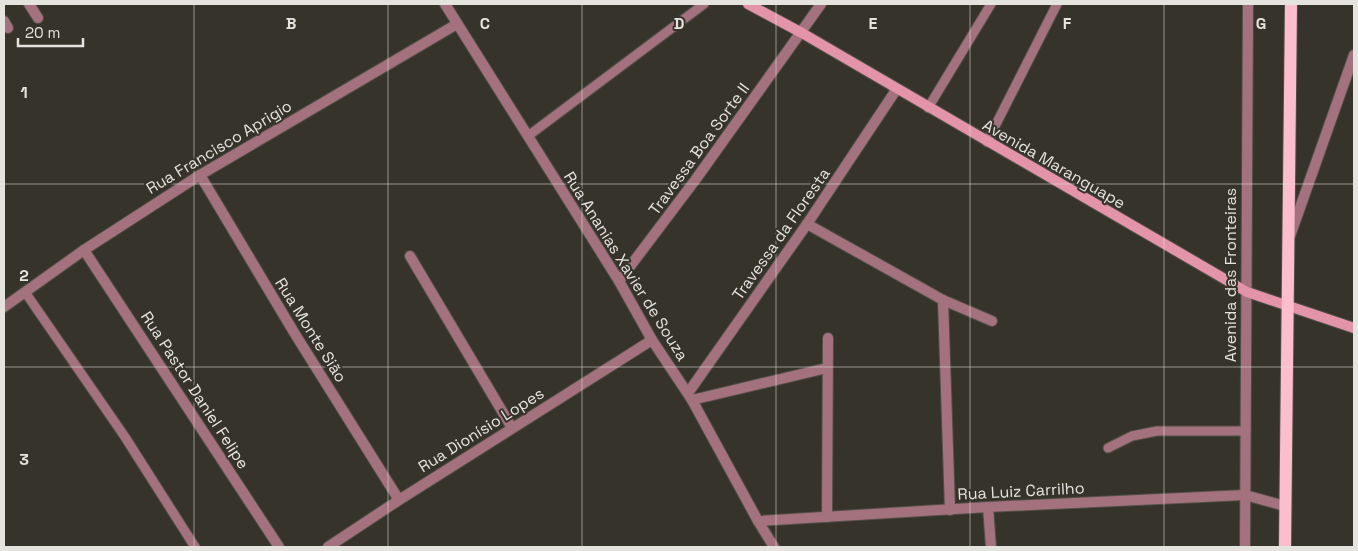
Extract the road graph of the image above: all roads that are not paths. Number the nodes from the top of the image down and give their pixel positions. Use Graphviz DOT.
graph roads {
  1 [pos="29,4"];
  2 [pos="445,4"];
  3 [pos="704,4"];
  4 [pos="748,4"];
  5 [pos="821,4"];
  6 [pos="991,4"];
  7 [pos="1057,4"];
  8 [pos="1248,4"];
  9 [pos="1291,4"];
  10 [pos="38,18"];
  11 [pos="457,24"];
  12 [pos="802,33"];
  13 [pos="1354,55"];
  14 [pos="896,90"];
  15 [pos="928,108"];
  16 [pos="528,136"];
  17 [pos="987,142"];
  18 [pos="200,175"];
  19 [pos="807,224"];
  20 [pos="1288,242"];
  21 [pos="84,250"];
  22 [pos="410,256"];
  23 [pos="619,281"];
  24 [pos="25,292"];
  25 [pos="1247,292"];
  26 [pos="943,300"];
  27 [pos="4,307"];
  28 [pos="1287,307"];
  29 [pos="992,321"];
  30 [pos="1354,328"];
  31 [pos="828,338"];
  32 [pos="652,340"];
  33 [pos="827,368"];
  34 [pos="690,396"];
  35 [pos="512,428"];
  36 [pos="1246,431"];
  37 [pos="1108,448"];
  38 [pos="1245,495"];
  39 [pos="399,500"];
  40 [pos="1285,506"];
  41 [pos="988,507"];
  42 [pos="950,510"];
  43 [pos="828,517"];
  44 [pos="758,521"];
  45 [pos="195,547"];
  46 [pos="279,547"];
  47 [pos="328,547"];
  48 [pos="774,547"];
  49 [pos="991,547"];
  50 [pos="1245,547"];
  51 [pos="1285,547"];
  1 -- 10 [label="street"];
  2 -- 11 [label="street, Rua Ananias Xavier de Souza"];
  3 -- 16 [label="lane"];
  4 -- 12 [label="main road, Avenida Maranguape"];
  5 -- 12 [label="street, Travessa Boa Sorte II"];
  6 -- 15 [label="lane"];
  7 -- 17 [label="lane"];
  8 -- 25 [label="street, Avenida das Fronteiras"];
  9 -- 20 [label="main road"];
  11 -- 16 [label="street, Rua Ananias Xavier de Souza"];
  11 -- 18 [label="street, Rua Francisco Aprigio"];
  12 -- 14 [label="main road, Avenida Maranguape"];
  12 -- 23 [label="street, Travessa Boa Sorte II"];
  13 -- 20 [label="street"];
  14 -- 15 [label="main road, Avenida Maranguape"];
  14 -- 19 [label="street, Travessa da Floresta"];
  15 -- 17 [label="main road, Avenida Maranguape"];
  16 -- 23 [label="street, Rua Ananias Xavier de Souza"];
  17 -- 25 [label="main road, Avenida Maranguape"];
  18 -- 21 [label="street, Rua Francisco Aprigio"];
  18 -- 39 [label="street, Rua Monte Sião"];
  19 -- 26 [label="street"];
  19 -- 34 [label="street, Travessa da Floresta"];
  20 -- 28 [label="main road"];
  21 -- 24 [label="street, Rua Francisco Aprigio"];
  21 -- 46 [label="street, Rua Pastor Daniel Felipe"];
  22 -- 35 [label="street"];
  23 -- 32 [label="street, Rua Ananias Xavier de Souza"];
  24 -- 27 [label="street, Rua Francisco Aprigio"];
  24 -- 45 [label="lane"];
  25 -- 28 [label="main road, Avenida Maranguape"];
  25 -- 36 [label="street, Avenida das Fronteiras"];
  26 -- 29 [label="street"];
  26 -- 42 [label="street"];
  28 -- 30 [label="main road, Avenida Maranguape"];
  28 -- 40 [label="main road"];
  31 -- 33 [label="street"];
  32 -- 34 [label="street, Rua Ananias Xavier de Souza"];
  32 -- 35 [label="street, Rua Dionísio Lopes"];
  33 -- 34 [label="street"];
  33 -- 43 [label="street"];
  34 -- 44 [label="street, Rua Ananias Xavier de Souza"];
  35 -- 39 [label="street, Rua Dionísio Lopes"];
  36 -- 37 [label="lane"];
  36 -- 38 [label="street, Avenida das Fronteiras"];
  38 -- 40 [label="street, Rua Luiz Carrilho"];
  38 -- 41 [label="street, Rua Luiz Carrilho"];
  38 -- 50 [label="street, Avenida das Fronteiras"];
  39 -- 47 [label="street, Rua Dionísio Lopes"];
  40 -- 51 [label="main road"];
  41 -- 42 [label="street, Rua Luiz Carrilho"];
  41 -- 49 [label="street"];
  42 -- 43 [label="street, Rua Luiz Carrilho"];
  43 -- 44 [label="street, Rua Luiz Carrilho"];
  44 -- 48 [label="street, Rua Ananias Xavier de Souza"];
}
